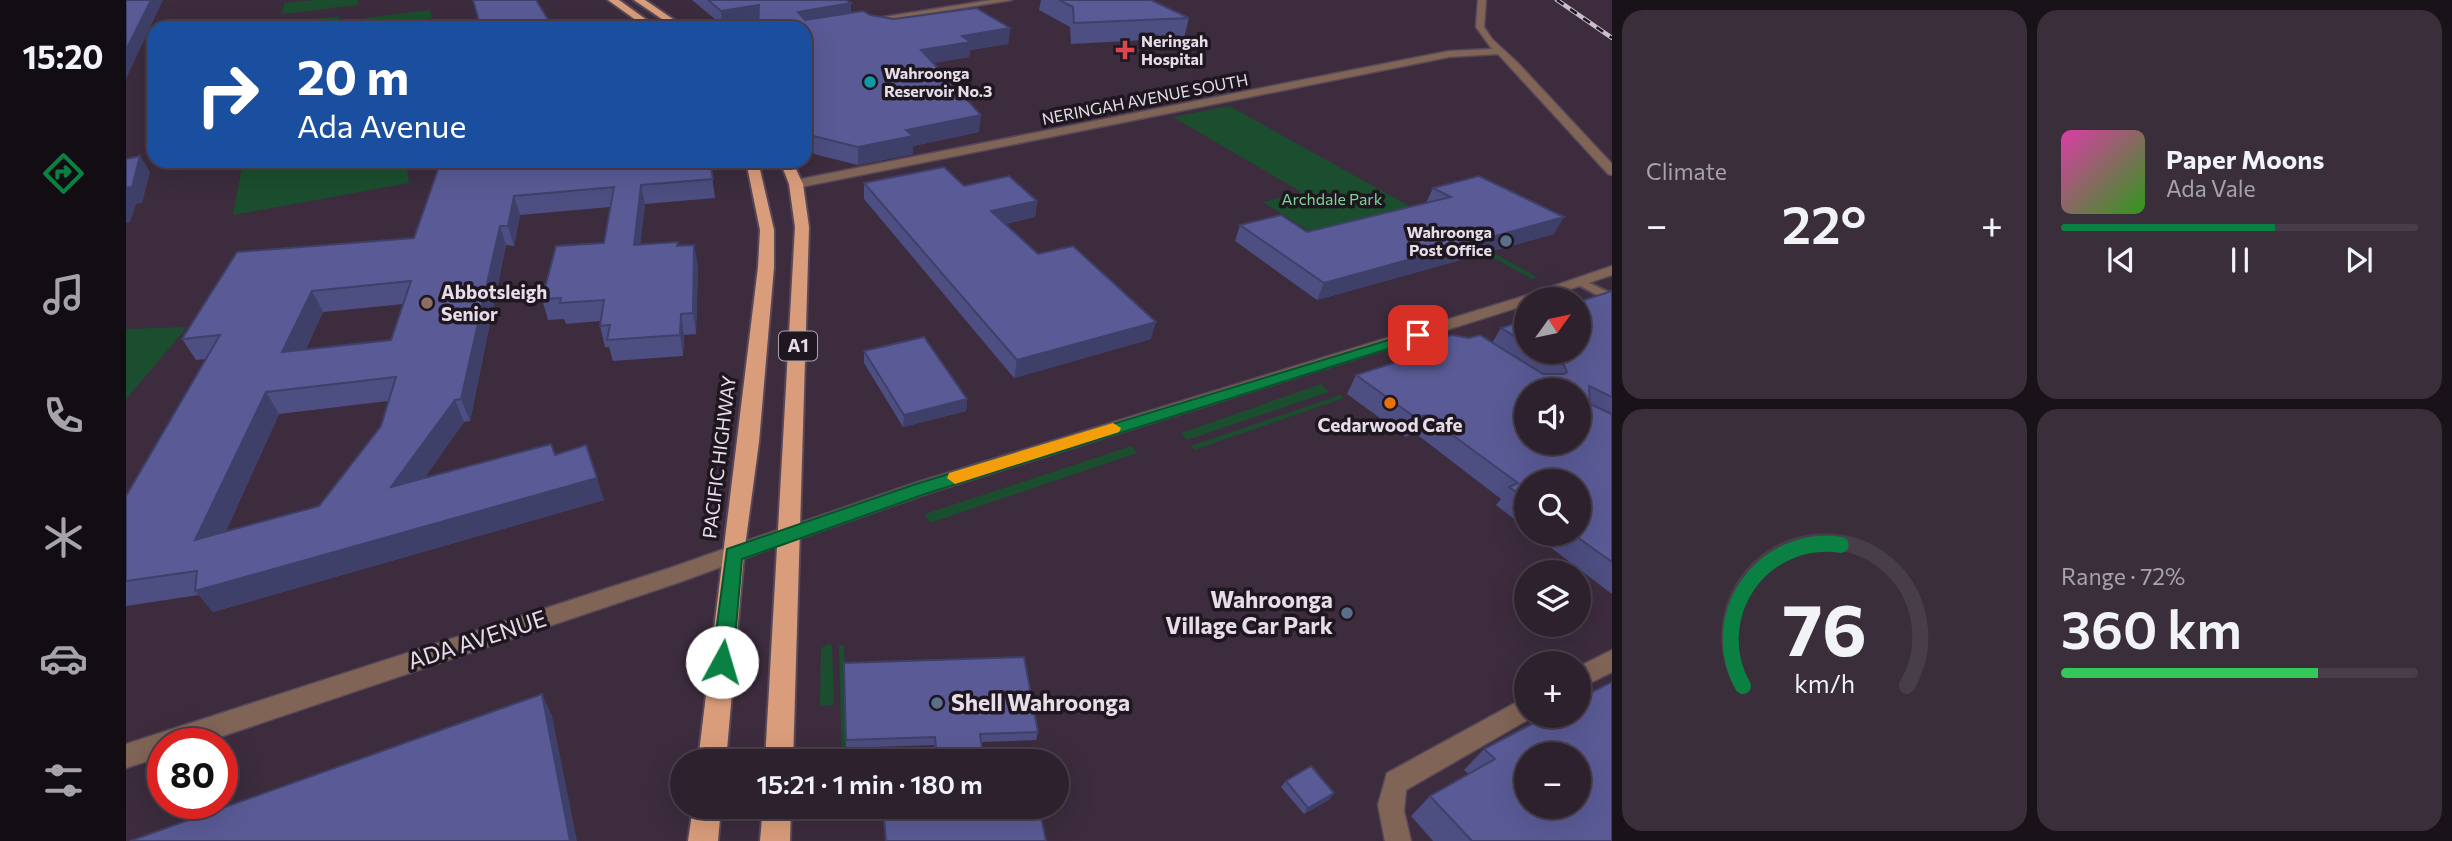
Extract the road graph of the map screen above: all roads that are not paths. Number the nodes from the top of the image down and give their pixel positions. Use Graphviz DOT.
graph roads {
  1 [pos="613,0"];
  2 [pos="639,0"];
  3 [pos="1008,0"];
  4 [pos="1482,0"];
  5 [pos="643,21"];
  6 [pos="670,21"];
  7 [pos="846,23"];
  8 [pos="1500,51"];
  9 [pos="754,168"];
  10 [pos="789,168"];
  11 [pos="1612,171"];
  12 [pos="796,184"];
  13 [pos="1612,270"];
  14 [pos="1579,281"];
  15 [pos="1561,287"];
  16 [pos="1612,299"];
  17 [pos="1514,303"];
  18 [pos="1444,327"];
  19 [pos="1467,341"];
  20 [pos="789,534"];
  21 [pos="733,554"];
  22 [pos="1612,660"];
  23 [pos="1591,672"];
  24 [pos="1514,715"];
  25 [pos="211,728"];
  26 [pos="147,749"];
  27 [pos="713,749"];
  28 [pos="780,749"];
  29 [pos="126,756"];
  30 [pos="706,819"];
  31 [pos="776,819"];
  32 [pos="703,841"];
  33 [pos="775,841"];
  34 [pos="1398,841"];
  1 -- 5 [label="highway"];
  2 -- 6 [label="highway"];
  3 -- 7 [label="street"];
  4 -- 8 [label="street"];
  8 -- 11 [label="street"];
  8 -- 12 [label="street, NERINGAH AVENUE SOUTH"];
  9 -- 21 [label="highway, PACIFIC HIGHWAY / A1"];
  10 -- 12 [label="highway, A1"];
  12 -- 20 [label="highway, A1"];
  13 -- 14 [label="street, ADA AVENUE"];
  14 -- 15 [label="street, ADA AVENUE"];
  14 -- 16 [label="lane"];
  17 -- 18 [label="street, ADA AVENUE"];
  18 -- 19 [label="street"];
  18 -- 20 [label="street, ADA AVENUE"];
  20 -- 21 [label="street, ADA AVENUE"];
  20 -- 28 [label="highway, A1"];
  21 -- 25 [label="street, ADA AVENUE"];
  21 -- 27 [label="highway, PACIFIC HIGHWAY / A1"];
  22 -- 23 [label="street"];
  24 -- 34 [label="street"];
  26 -- 29 [label="street, ADA AVENUE"];
  30 -- 32 [label="highway"];
  31 -- 33 [label="highway"];
}
